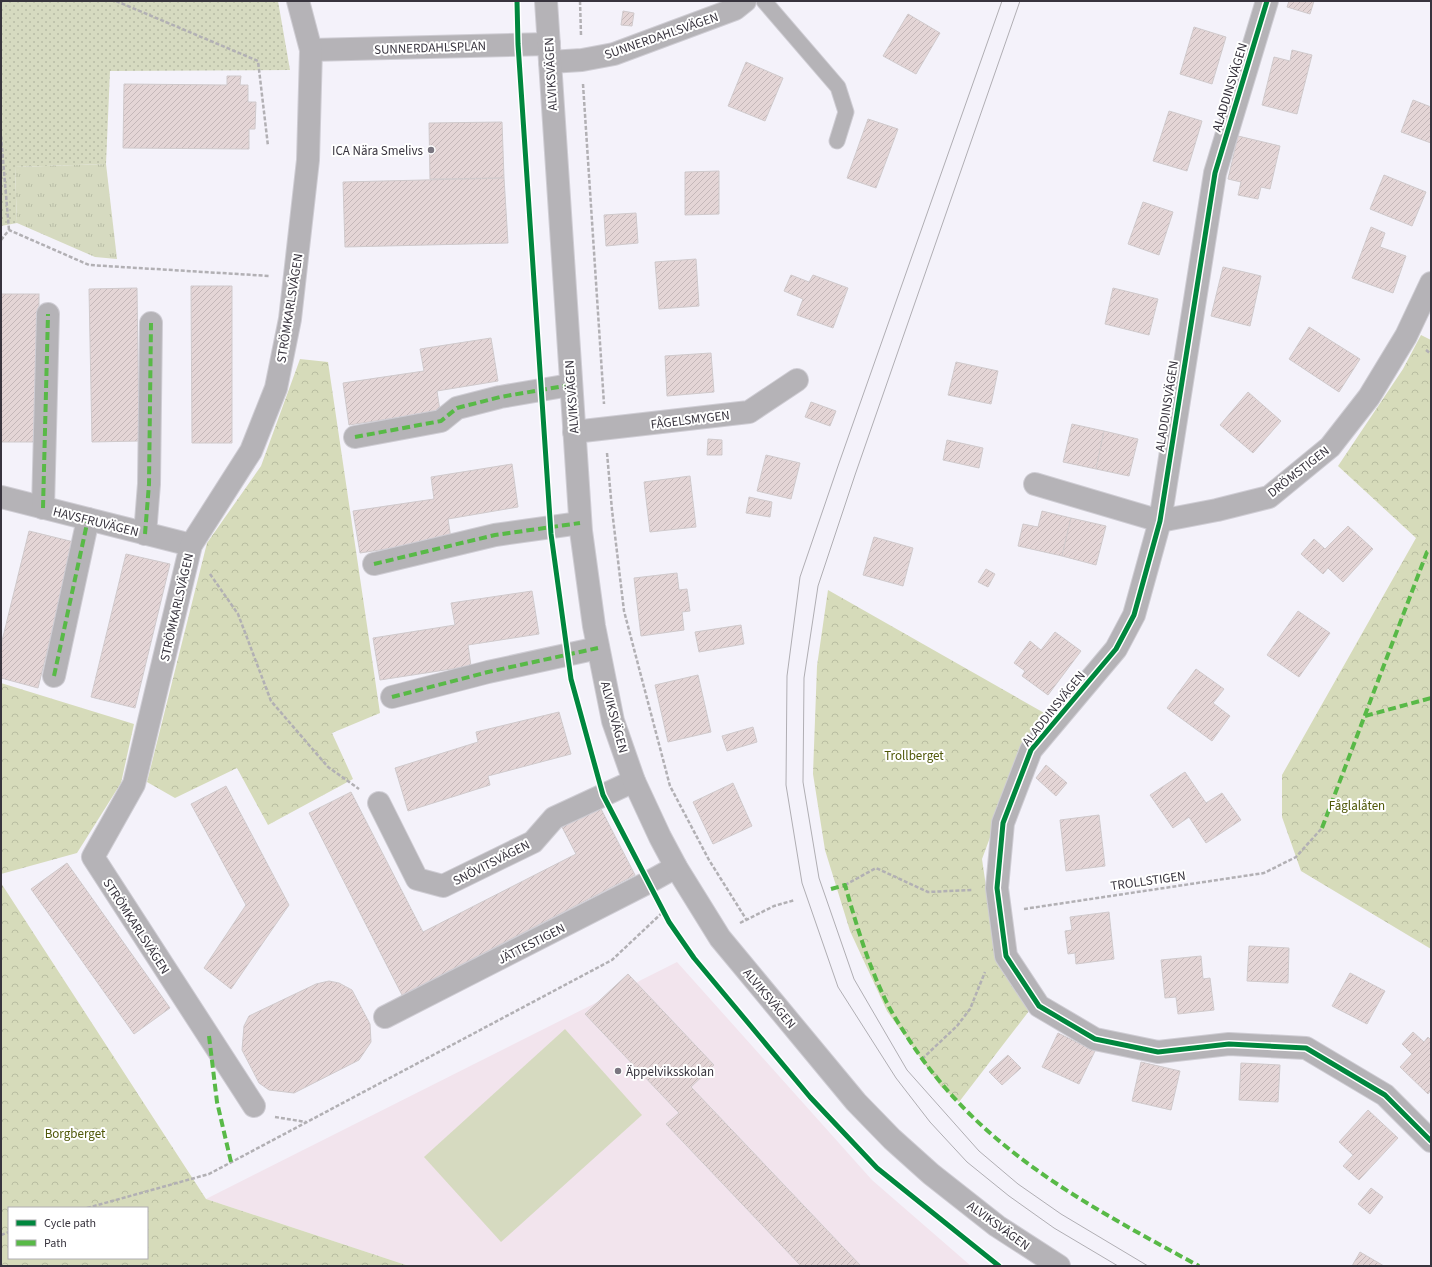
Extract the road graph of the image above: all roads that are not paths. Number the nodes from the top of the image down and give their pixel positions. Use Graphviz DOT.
graph roads {
  1 [pos="298,1"];
  2 [pos="546,1"];
  3 [pos="745,1"];
  4 [pos="764,1"];
  5 [pos="1267,1"];
  6 [pos="311,50"];
  7 [pos="549,53"];
  8 [pos="837,141"];
  9 [pos="1431,284"];
  10 [pos="48,314"];
  11 [pos="152,323"];
  12 [pos="797,380"];
  13 [pos="570,385"];
  14 [pos="574,432"];
  15 [pos="355,437"];
  16 [pos="1035,484"];
  17 [pos="1,497"];
  18 [pos="43,508"];
  19 [pos="88,520"];
  20 [pos="1160,521"];
  21 [pos="580,523"];
  22 [pos="145,534"];
  23 [pos="191,545"];
  24 [pos="374,564"];
  25 [pos="598,648"];
  26 [pos="54,676"];
  27 [pos="392,697"];
  28 [pos="634,781"];
  29 [pos="379,803"];
  30 [pos="676,867"];
  31 [pos="385,1017"];
  32 [pos="254,1106"];
  33 [pos="1431,1141"];
  34 [pos="1059,1266"];
  1 -- 6 [label="street, STRÖMKARLSVÄGEN"];
  2 -- 7 [label="street, ALVIKSVÄGEN"];
  3 -- 7 [label="street, SUNNERDAHLSVÄGEN"];
  4 -- 8 [label="lane"];
  5 -- 20 [label="street, ALADDINSVÄGEN"];
  6 -- 7 [label="street, SUNNERDAHLSPLAN"];
  6 -- 23 [label="street, STRÖMKARLSVÄGEN"];
  7 -- 13 [label="street, ALVIKSVÄGEN"];
  9 -- 20 [label="street, DRÖMSTIGEN"];
  10 -- 18 [label="street"];
  11 -- 22 [label="street"];
  12 -- 14 [label="street, FÅGELSMYGEN"];
  13 -- 14 [label="street, ALVIKSVÄGEN"];
  13 -- 15 [label="street"];
  14 -- 21 [label="street, ALVIKSVÄGEN"];
  16 -- 20 [label="street, DRÖMSTIGEN"];
  17 -- 18 [label="street, HAVSFRUVÄGEN"];
  18 -- 19 [label="street, HAVSFRUVÄGEN"];
  19 -- 22 [label="street, HAVSFRUVÄGEN"];
  19 -- 26 [label="street"];
  20 -- 33 [label="street, ALADDINSVÄGEN"];
  21 -- 24 [label="street"];
  21 -- 25 [label="street, ALVIKSVÄGEN"];
  22 -- 23 [label="street, HAVSFRUVÄGEN"];
  23 -- 32 [label="street, STRÖMKARLSVÄGEN"];
  25 -- 27 [label="street"];
  25 -- 28 [label="street, ALVIKSVÄGEN"];
  28 -- 29 [label="street, SNÖVITSVÄGEN"];
  28 -- 30 [label="street, ALVIKSVÄGEN"];
  30 -- 31 [label="street, JÄTTESTIGEN"];
  30 -- 34 [label="street, ALVIKSVÄGEN"];
}
